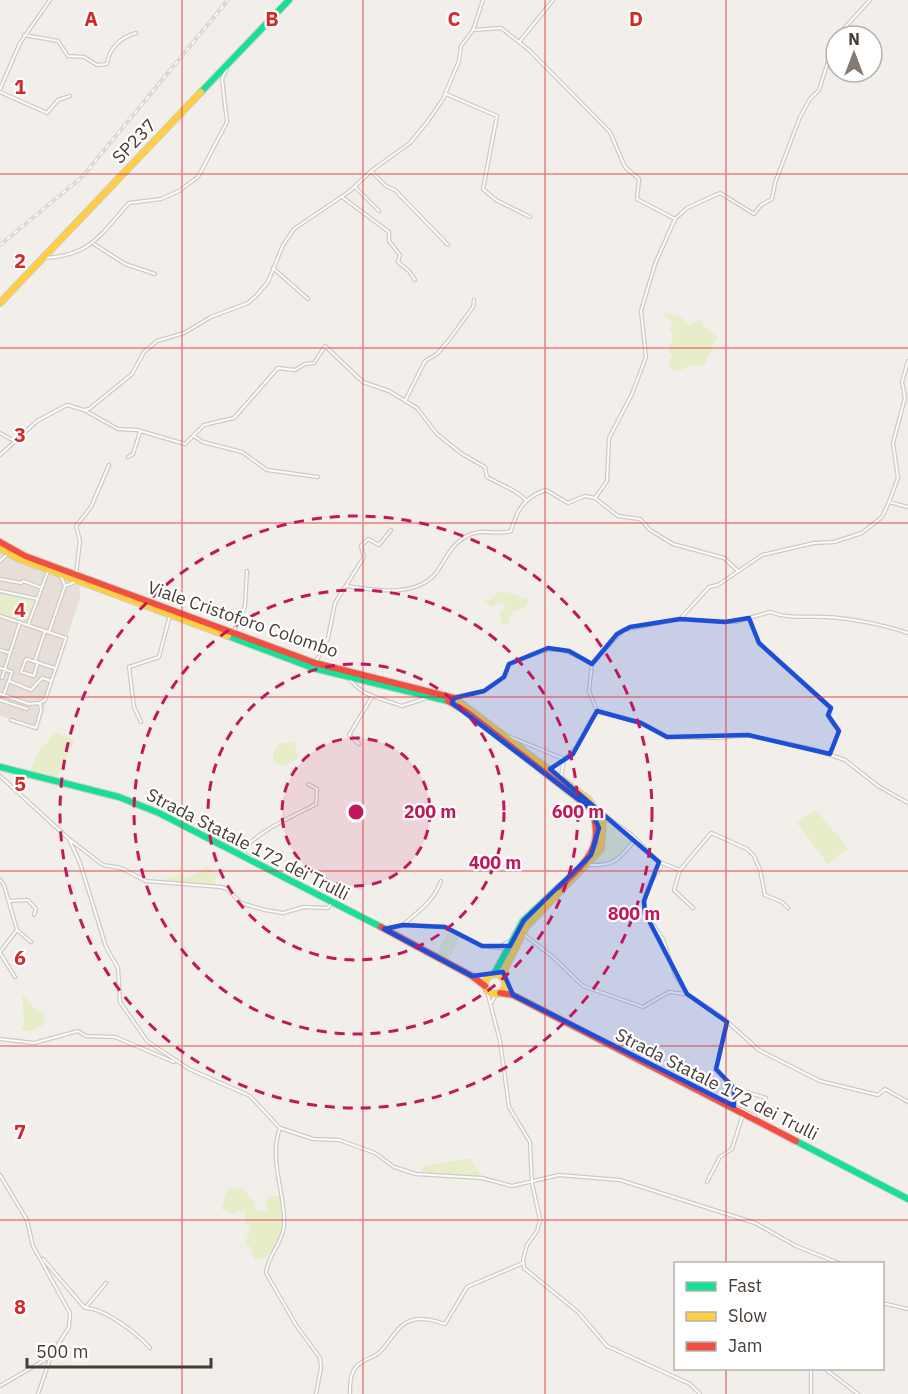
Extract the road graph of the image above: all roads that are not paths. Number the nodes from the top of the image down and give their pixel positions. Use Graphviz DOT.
graph roads {
  1 [pos="50,0"];
  2 [pos="289,0"];
  3 [pos="483,0"];
  4 [pos="553,0"];
  5 [pos="870,0"];
  6 [pos="848,24"];
  7 [pos="473,30"];
  8 [pos="135,33"];
  9 [pos="24,35"];
  10 [pos="520,42"];
  11 [pos="228,64"];
  12 [pos="824,74"];
  13 [pos="0,91"];
  14 [pos="445,94"];
  15 [pos="70,96"];
  16 [pos="371,171"];
  17 [pos="355,187"];
  18 [pos="342,197"];
  19 [pos="379,211"];
  20 [pos="530,217"];
  21 [pos="675,219"];
  22 [pos="94,244"];
  23 [pos="448,245"];
  24 [pos="43,258"];
  25 [pos="273,268"];
  26 [pos="155,274"];
  27 [pos="415,280"];
  28 [pos="308,299"];
  29 [pos="474,300"];
  30 [pos="0,303"];
  31 [pos="908,361"];
  32 [pos="405,401"];
  33 [pos="84,410"];
  34 [pos="140,432"];
  35 [pos="0,433"];
  36 [pos="195,437"];
  37 [pos="16,442"];
  38 [pos="0,455"];
  39 [pos="128,457"];
  40 [pos="109,465"];
  41 [pos="318,477"];
  42 [pos="595,498"];
  43 [pos="526,500"];
  44 [pos="889,502"];
  45 [pos="908,507"];
  46 [pos="391,530"];
  47 [pos="0,542"];
  48 [pos="0,548"];
  49 [pos="10,552"];
  50 [pos="0,561"];
  51 [pos="49,568"];
  52 [pos="247,571"];
  53 [pos="738,571"];
  54 [pos="60,574"];
  55 [pos="77,578"];
  56 [pos="0,579"];
  57 [pos="65,586"];
  58 [pos="347,586"];
  59 [pos="42,588"];
  60 [pos="0,591"];
  61 [pos="38,599"];
  62 [pos="151,606"];
  63 [pos="170,615"];
  64 [pos="0,616"];
  65 [pos="749,618"];
  66 [pos="680,619"];
  67 [pos="20,622"];
  68 [pos="28,625"];
  69 [pos="45,631"];
  70 [pos="49,633"];
  71 [pos="233,633"];
  72 [pos="908,633"];
  73 [pos="0,650"];
  74 [pos="10,653"];
  75 [pos="36,662"];
  76 [pos="592,664"];
  77 [pos="314,666"];
  78 [pos="0,668"];
  79 [pos="56,668"];
  80 [pos="5,669"];
  81 [pos="348,677"];
  82 [pos="2,678"];
  83 [pos="9,681"];
  84 [pos="51,681"];
  85 [pos="0,694"];
  86 [pos="4,695"];
  87 [pos="372,697"];
  88 [pos="432,697"];
  89 [pos="0,700"];
  90 [pos="19,700"];
  91 [pos="453,700"];
  92 [pos="40,704"];
  93 [pos="18,706"];
  94 [pos="27,709"];
  95 [pos="597,711"];
  96 [pos="11,720"];
  97 [pos="141,722"];
  98 [pos="506,735"];
  99 [pos="359,744"];
  100 [pos="830,754"];
  101 [pos="564,759"];
  102 [pos="0,767"];
  103 [pos="0,777"];
  104 [pos="561,778"];
  105 [pos="308,784"];
  106 [pos="908,803"];
  107 [pos="600,812"];
  108 [pos="69,839"];
  109 [pos="636,839"];
  110 [pos="253,862"];
  111 [pos="659,862"];
  112 [pos="588,865"];
  113 [pos="680,870"];
  114 [pos="0,880"];
  115 [pos="441,881"];
  116 [pos="9,900"];
  117 [pos="332,902"];
  118 [pos="693,908"];
  119 [pos="788,909"];
  120 [pos="34,915"];
  121 [pos="403,925"];
  122 [pos="384,929"];
  123 [pos="17,930"];
  124 [pos="522,933"];
  125 [pos="514,938"];
  126 [pos="31,942"];
  127 [pos="501,946"];
  128 [pos="509,949"];
  129 [pos="0,953"];
  130 [pos="491,975"];
  131 [pos="472,976"];
  132 [pos="15,977"];
  133 [pos="504,982"];
  134 [pos="486,988"];
  135 [pos="497,994"];
  136 [pos="687,994"];
  137 [pos="513,996"];
  138 [pos="492,1005"];
  139 [pos="727,1022"];
  140 [pos="0,1039"];
  141 [pos="185,1066"];
  142 [pos="734,1088"];
  143 [pos="766,1098"];
  144 [pos="714,1099"];
  145 [pos="908,1102"];
  146 [pos="734,1106"];
  147 [pos="743,1114"];
  148 [pos="755,1116"];
  149 [pos="280,1128"];
  150 [pos="0,1175"];
  151 [pos="707,1182"];
  152 [pos="532,1183"];
  153 [pos="908,1199"];
  154 [pos="37,1252"];
  155 [pos="838,1262"];
  156 [pos="523,1263"];
  157 [pos="106,1282"];
  158 [pos="884,1303"];
  159 [pos="85,1308"];
  160 [pos="908,1309"];
  161 [pos="150,1347"];
  162 [pos="51,1356"];
  163 [pos="811,1370"];
  164 [pos="827,1370"];
  165 [pos="0,1386"];
  166 [pos="318,1393"];
  167 [pos="38,1394"];
  168 [pos="350,1394"];
  169 [pos="700,1394"];
  170 [pos="811,1394"];
  171 [pos="858,1394"];
  1 -- 9 [label="street"];
  2 -- 11 [label="main road, SP237 / SP237"];
  3 -- 7 [label="street"];
  4 -- 10 [label="street"];
  5 -- 6 [label="street"];
  7 -- 10 [label="street"];
  7 -- 14 [label="street"];
  8 -- 9 [label="street"];
  9 -- 13 [label="street"];
  10 -- 21 [label="street"];
  11 -- 22 [label="street"];
  11 -- 24 [label="main road, SP237 / SP237"];
  12 -- 21 [label="street"];
  13 -- 15 [label="street"];
  14 -- 16 [label="street"];
  14 -- 20 [label="street"];
  16 -- 17 [label="street"];
  16 -- 23 [label="street"];
  17 -- 18 [label="street"];
  17 -- 19 [label="street"];
  18 -- 25 [label="street"];
  18 -- 27 [label="street"];
  21 -- 42 [label="street"];
  22 -- 24 [label="street"];
  22 -- 26 [label="street"];
  24 -- 30 [label="main road, SP237 / SP237"];
  25 -- 28 [label="street"];
  25 -- 33 [label="street"];
  29 -- 32 [label="street"];
  31 -- 44 [label="street"];
  32 -- 36 [label="street"];
  32 -- 43 [label="street"];
  33 -- 34 [label="street"];
  33 -- 37 [label="street"];
  34 -- 36 [label="street"];
  34 -- 39 [label="street"];
  35 -- 37 [label="street"];
  36 -- 41 [label="street"];
  37 -- 38 [label="street"];
  40 -- 55 [label="street"];
  42 -- 43 [label="street"];
  42 -- 53 [label="street"];
  43 -- 58 [label="street"];
  44 -- 45 [label="street"];
  44 -- 53 [label="street"];
  46 -- 58 [label="street"];
  47 -- 49 [label="main road, Viale Cristoforo Colombo"];
  48 -- 49 [label="main road, Viale Cristoforo Colombo"];
  49 -- 50 [label="street"];
  49 -- 51 [label="main road, Viale Cristoforo Colombo"];
  51 -- 54 [label="main road, Viale Cristoforo Colombo"];
  51 -- 55 [label="main road, Viale Cristoforo Colombo"];
  51 -- 59 [label="street"];
  52 -- 71 [label="street"];
  53 -- 66 [label="street"];
  54 -- 55 [label="main road, Viale Cristoforo Colombo"];
  54 -- 57 [label="street"];
  55 -- 57 [label="street"];
  55 -- 62 [label="main road, Viale Cristoforo Colombo"];
  56 -- 59 [label="street"];
  57 -- 70 [label="street"];
  58 -- 77 [label="street"];
  59 -- 61 [label="street"];
  60 -- 61 [label="street"];
  61 -- 68 [label="street"];
  62 -- 63 [label="main road, Viale Cristoforo Colombo"];
  62 -- 71 [label="main road, Viale Cristoforo Colombo"];
  63 -- 77 [label="main road, Viale Cristoforo Colombo"];
  63 -- 97 [label="street"];
  64 -- 67 [label="street"];
  65 -- 66 [label="street"];
  65 -- 72 [label="street"];
  65 -- 100 [label="street"];
  66 -- 76 [label="street"];
  67 -- 68 [label="street"];
  67 -- 74 [label="street"];
  68 -- 69 [label="street"];
  69 -- 70 [label="street"];
  69 -- 75 [label="street"];
  70 -- 79 [label="street"];
  71 -- 77 [label="main road, Viale Cristoforo Colombo"];
  73 -- 74 [label="street"];
  74 -- 80 [label="street"];
  75 -- 75 [label="street"];
  75 -- 79 [label="street"];
  76 -- 91 [label="street"];
  76 -- 95 [label="street"];
  77 -- 81 [label="main road, Viale Cristoforo Colombo"];
  77 -- 91 [label="main road, Viale Cristoforo Colombo"];
  78 -- 80 [label="street"];
  79 -- 84 [label="street"];
  80 -- 82 [label="street"];
  80 -- 83 [label="street"];
  81 -- 87 [label="street"];
  81 -- 88 [label="main road, Viale Cristoforo Colombo"];
  83 -- 84 [label="street"];
  83 -- 86 [label="street"];
  84 -- 92 [label="street"];
  85 -- 86 [label="street"];
  86 -- 90 [label="street"];
  87 -- 88 [label="street"];
  87 -- 99 [label="street"];
  88 -- 91 [label="main road, Viale Cristoforo Colombo"];
  89 -- 93 [label="street"];
  90 -- 92 [label="street"];
  90 -- 93 [label="street"];
  91 -- 98 [label="main road, Viale Cristoforo Colombo"];
  91 -- 125 [label="main road, Viale Cristoforo Colombo"];
  92 -- 96 [label="street"];
  93 -- 94 [label="street"];
  95 -- 100 [label="street"];
  95 -- 101 [label="street"];
  98 -- 101 [label="street"];
  98 -- 104 [label="main road, Viale Cristoforo Colombo"];
  100 -- 106 [label="street"];
  101 -- 104 [label="street"];
  102 -- 110 [label="main road, Strada Statale 172 dei Trulli"];
  103 -- 108 [label="street"];
  104 -- 107 [label="main road, Viale Cristoforo Colombo"];
  105 -- 110 [label="street"];
  107 -- 109 [label="street"];
  107 -- 112 [label="main road"];
  108 -- 117 [label="street"];
  108 -- 141 [label="street"];
  109 -- 111 [label="street"];
  109 -- 112 [label="street"];
  110 -- 117 [label="main road, Strada Statale 172 dei Trulli"];
  111 -- 113 [label="street"];
  111 -- 136 [label="street"];
  112 -- 124 [label="main road"];
  113 -- 118 [label="street"];
  113 -- 119 [label="street"];
  114 -- 116 [label="street"];
  115 -- 121 [label="street"];
  116 -- 120 [label="street"];
  116 -- 123 [label="street"];
  117 -- 122 [label="main road, Strada Statale 172 dei Trulli"];
  121 -- 122 [label="street"];
  121 -- 127 [label="street"];
  122 -- 131 [label="main road, Strada Statale 172 dei Trulli"];
  123 -- 126 [label="street"];
  123 -- 129 [label="street"];
  124 -- 133 [label="main road"];
  124 -- 136 [label="street"];
  125 -- 127 [label="street"];
  125 -- 128 [label="main road, Viale Cristoforo Colombo"];
  127 -- 128 [label="street"];
  128 -- 130 [label="main road, Viale Cristoforo Colombo"];
  129 -- 132 [label="street"];
  130 -- 131 [label="main road, Strada Statale 172 dei Trulli"];
  130 -- 133 [label="main road"];
  130 -- 134 [label="main road, Viale Cristoforo Colombo"];
  131 -- 134 [label="main road, Strada Statale 172 dei Trulli"];
  133 -- 135 [label="main road"];
  133 -- 137 [label="main road, Strada Statale 172 dei Trulli"];
  134 -- 135 [label="main road, Strada Statale 172 dei Trulli"];
  134 -- 138 [label="street"];
  135 -- 137 [label="main road, Strada Statale 172 dei Trulli"];
  135 -- 138 [label="street"];
  136 -- 139 [label="street"];
  137 -- 144 [label="main road, Strada Statale 172 dei Trulli"];
  138 -- 152 [label="street"];
  139 -- 142 [label="street"];
  139 -- 145 [label="street"];
  140 -- 141 [label="street"];
  141 -- 149 [label="street"];
  142 -- 143 [label="street"];
  142 -- 146 [label="street"];
  144 -- 146 [label="street"];
  144 -- 147 [label="main road, Strada Statale 172 dei Trulli"];
  146 -- 148 [label="street"];
  147 -- 151 [label="street"];
  147 -- 153 [label="main road, Strada Statale 172 dei Trulli"];
  149 -- 152 [label="street"];
  149 -- 166 [label="street"];
  150 -- 154 [label="street"];
  152 -- 155 [label="street"];
  152 -- 156 [label="street"];
  154 -- 159 [label="street"];
  154 -- 162 [label="street"];
  156 -- 168 [label="street"];
  156 -- 169 [label="street"];
  157 -- 159 [label="street"];
  158 -- 160 [label="street"];
  159 -- 161 [label="street"];
  162 -- 165 [label="street"];
  162 -- 167 [label="street"];
  163 -- 170 [label="street"];
  164 -- 171 [label="street"];
}
